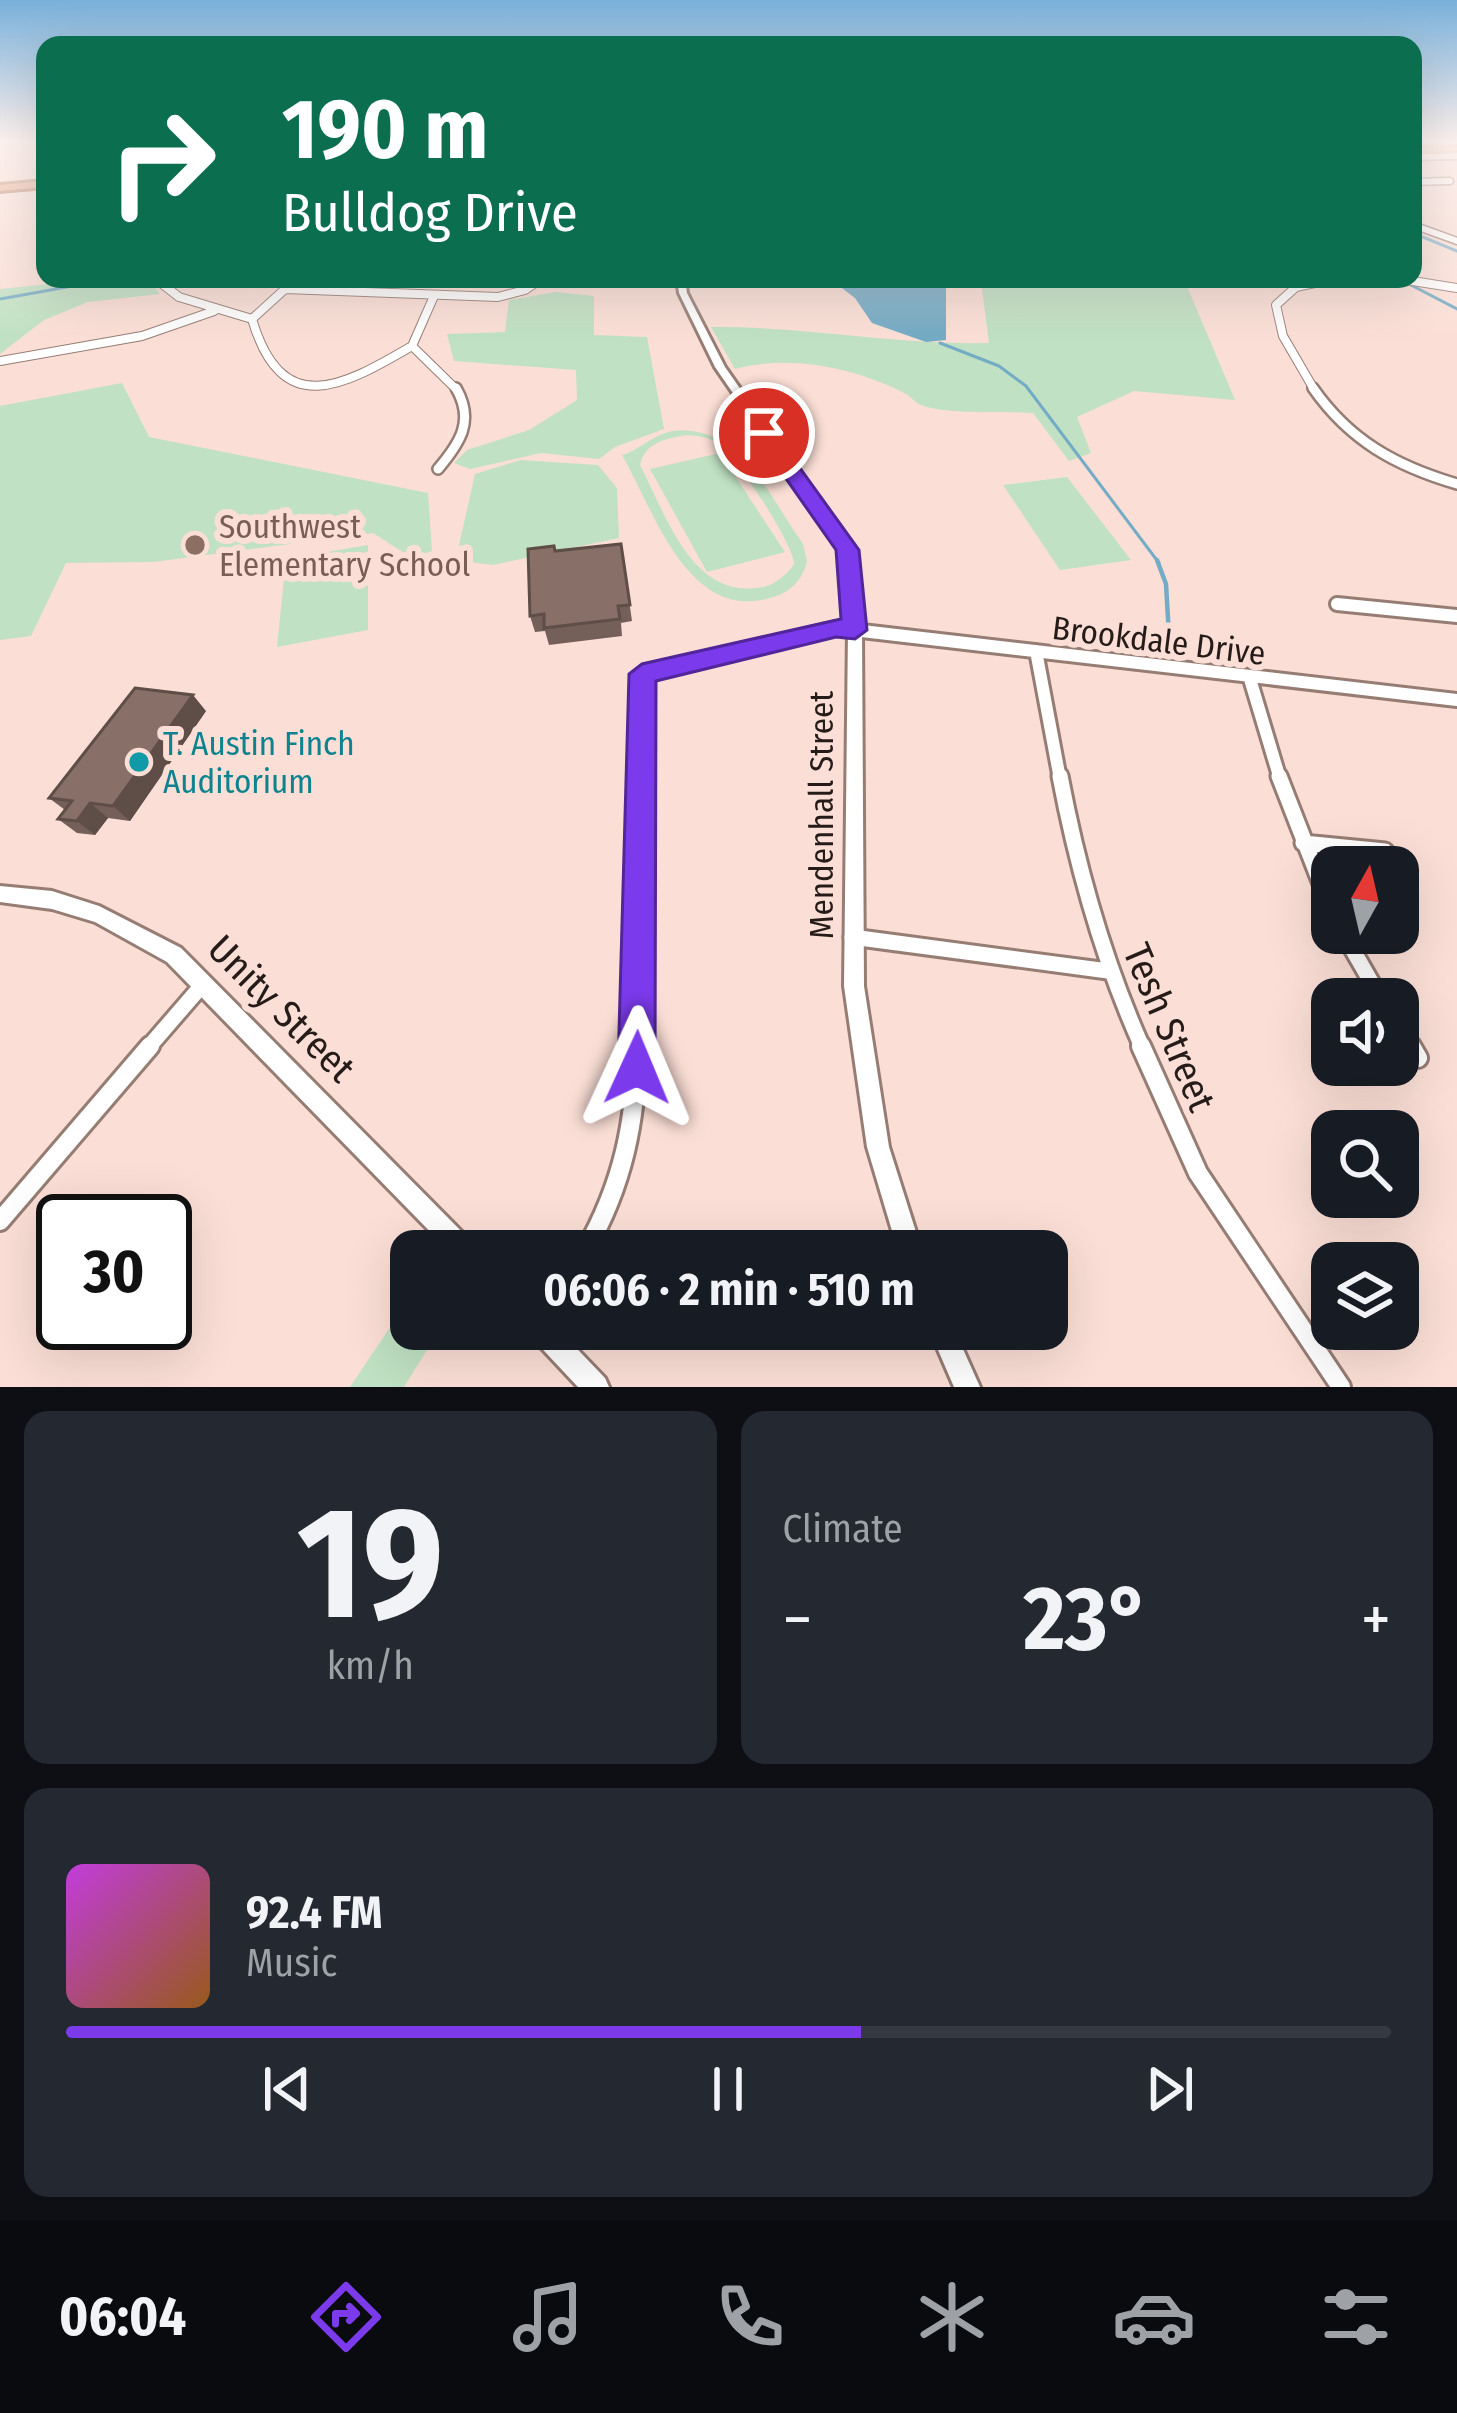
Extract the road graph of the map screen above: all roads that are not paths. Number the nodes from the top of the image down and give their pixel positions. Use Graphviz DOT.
graph roads {
  1 [pos="1422,229"];
  2 [pos="1454,238"];
  3 [pos="1422,282"];
  4 [pos="168,288"];
  5 [pos="528,288"];
  6 [pos="682,288"];
  7 [pos="1294,288"];
  8 [pos="1457,288"];
  9 [pos="285,289"];
  10 [pos="434,296"];
  11 [pos="214,311"];
  12 [pos="252,319"];
  13 [pos="412,346"];
  14 [pos="0,361"];
  15 [pos="438,469"];
  16 [pos="1457,484"];
  17 [pos="1337,604"];
  18 [pos="1457,616"];
  19 [pos="855,630"];
  20 [pos="1036,651"];
  21 [pos="1250,679"];
  22 [pos="1457,700"];
  23 [pos="1303,843"];
  24 [pos="1338,846"];
  25 [pos="1311,862"];
  26 [pos="0,894"];
  27 [pos="852,937"];
  28 [pos="1108,971"];
  29 [pos="205,982"];
  30 [pos="0,1221"];
  31 [pos="445,1230"];
  32 [pos="598,1230"];
  33 [pos="904,1230"];
  34 [pos="561,1350"];
  35 [pos="950,1350"];
  36 [pos="596,1387"];
  37 [pos="967,1387"];
  38 [pos="1341,1387"];
  1 -- 2 [label="street"];
  3 -- 8 [label="street"];
  4 -- 11 [label="street"];
  5 -- 10 [label="street"];
  6 -- 19 [label="street, Mendenhall Street"];
  7 -- 16 [label="street"];
  9 -- 10 [label="street"];
  9 -- 12 [label="street"];
  10 -- 13 [label="street"];
  11 -- 12 [label="street"];
  11 -- 14 [label="street"];
  12 -- 13 [label="street"];
  13 -- 15 [label="street"];
  17 -- 18 [label="street"];
  19 -- 20 [label="street, Brookdale Drive"];
  19 -- 27 [label="street, Mendenhall Street"];
  19 -- 32 [label="street, Brookdale Drive"];
  20 -- 21 [label="street, Brookdale Drive"];
  20 -- 28 [label="street, Tesh Street"];
  21 -- 22 [label="street, Brookdale Drive"];
  21 -- 23 [label="street"];
  23 -- 24 [label="street"];
  23 -- 25 [label="street"];
  26 -- 29 [label="street, Unity Street"];
  27 -- 28 [label="street"];
  27 -- 33 [label="street, Mendenhall Street"];
  28 -- 38 [label="street, Tesh Street"];
  29 -- 30 [label="street"];
  29 -- 31 [label="street, Unity Street"];
  34 -- 36 [label="street"];
  35 -- 37 [label="street"];
}
